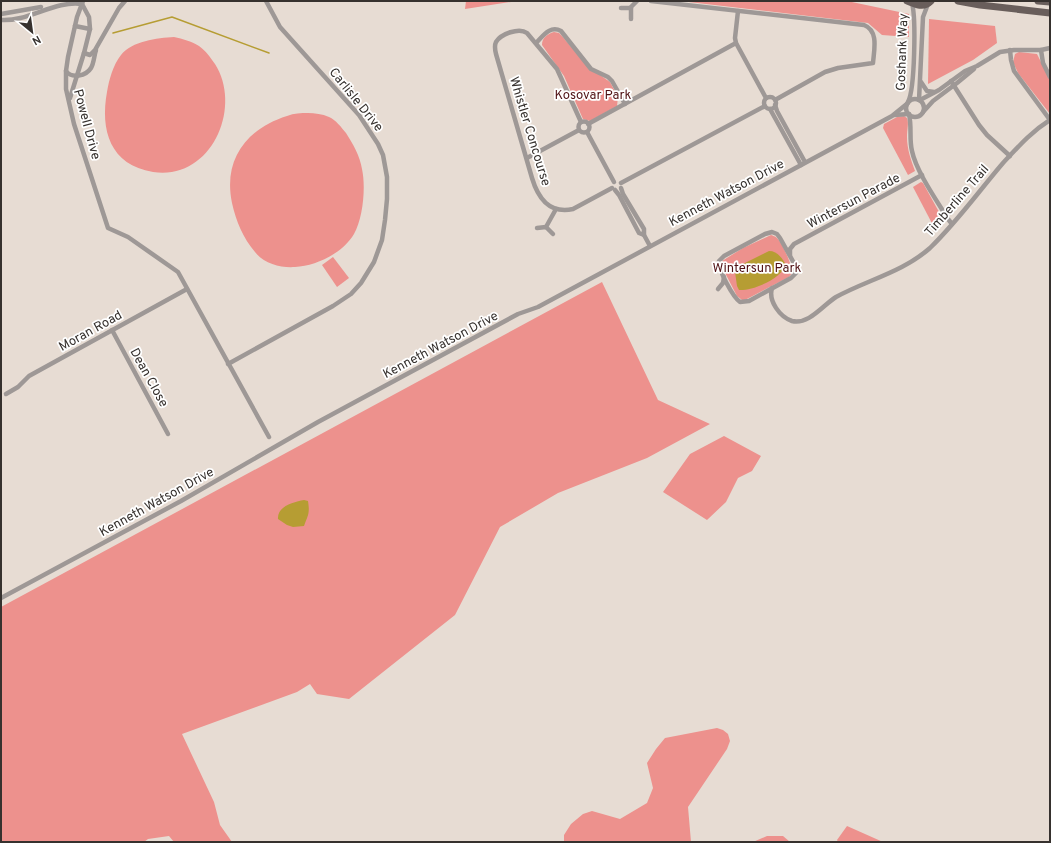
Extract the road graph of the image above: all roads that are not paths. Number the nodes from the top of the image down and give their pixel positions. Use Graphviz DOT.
graph roads {
  1 [pos="125,1"];
  2 [pos="266,1"];
  3 [pos="637,1"];
  4 [pos="651,1"];
  5 [pos="939,1"];
  6 [pos="958,1"];
  7 [pos="1038,1"];
  8 [pos="83,2"];
  9 [pos="910,2"];
  10 [pos="1050,2"];
  11 [pos="929,3"];
  12 [pos="54,5"];
  13 [pos="621,8"];
  14 [pos="631,8"];
  15 [pos="738,11"];
  16 [pos="1050,12"];
  17 [pos="1,14"];
  18 [pos="631,19"];
  19 [pos="1,20"];
  20 [pos="75,26"];
  21 [pos="90,29"];
  22 [pos="536,43"];
  23 [pos="736,43"];
  24 [pos="97,46"];
  25 [pos="1050,48"];
  26 [pos="1010,50"];
  27 [pos="1040,50"];
  28 [pos="84,53"];
  29 [pos="977,66"];
  30 [pos="66,71"];
  31 [pos="76,76"];
  32 [pos="1050,77"];
  33 [pos="921,80"];
  34 [pos="951,81"];
  35 [pos="954,86"];
  36 [pos="937,91"];
  37 [pos="766,98"];
  38 [pos="919,100"];
  39 [pos="69,102"];
  40 [pos="775,103"];
  41 [pos="908,103"];
  42 [pos="625,104"];
  43 [pos="764,106"];
  44 [pos="770,109"];
  45 [pos="923,113"];
  46 [pos="909,114"];
  47 [pos="892,116"];
  48 [pos="1050,120"];
  49 [pos="581,122"];
  50 [pos="588,124"];
  51 [pos="911,129"];
  52 [pos="579,130"];
  53 [pos="587,132"];
  54 [pos="1010,156"];
  55 [pos="527,158"];
  56 [pos="803,164"];
  57 [pos="922,175"];
  58 [pos="614,182"];
  59 [pos="621,186"];
  60 [pos="613,189"];
  61 [pos="556,208"];
  62 [pos="952,224"];
  63 [pos="546,227"];
  64 [pos="537,228"];
  65 [pos="553,234"];
  66 [pos="644,235"];
  67 [pos="782,242"];
  68 [pos="794,244"];
  69 [pos="650,246"];
  70 [pos="790,255"];
  71 [pos="723,276"];
  72 [pos="772,288"];
  73 [pos="187,289"];
  74 [pos="731,291"];
  75 [pos="761,294"];
  76 [pos="772,299"];
  77 [pos="112,330"];
  78 [pos="228,364"];
  79 [pos="6,394"];
  80 [pos="168,434"];
  81 [pos="269,437"];
  82 [pos="1,598"];
  1 -- 24 [label="street"];
  2 -- 78 [label="street, Carlisle Drive"];
  3 -- 14 [label="street"];
  4 -- 15 [label="street"];
  5 -- 11 [label="main road"];
  6 -- 16 [label="main road"];
  7 -- 10 [label="main road"];
  8 -- 12 [label="street"];
  8 -- 20 [label="street, Powell Drive"];
  8 -- 21 [label="street"];
  9 -- 11 [label="main road"];
  9 -- 41 [label="street, Goshank Way"];
  11 -- 33 [label="street, Goshank Way"];
  12 -- 17 [label="street"];
  12 -- 19 [label="street"];
  13 -- 14 [label="street"];
  14 -- 18 [label="street"];
  15 -- 23 [label="street"];
  15 -- 40 [label="street"];
  20 -- 21 [label="street"];
  20 -- 30 [label="street, Powell Drive"];
  21 -- 28 [label="street"];
  22 -- 42 [label="street"];
  22 -- 49 [label="street"];
  22 -- 55 [label="street, Whistler Concourse"];
  23 -- 37 [label="street"];
  23 -- 42 [label="street"];
  24 -- 28 [label="street"];
  24 -- 31 [label="street"];
  25 -- 27 [label="street"];
  26 -- 27 [label="street"];
  26 -- 29 [label="street"];
  26 -- 48 [label="street"];
  27 -- 32 [label="street"];
  28 -- 31 [label="street"];
  29 -- 34 [label="street"];
  29 -- 35 [label="street"];
  30 -- 31 [label="street"];
  30 -- 39 [label="street, Powell Drive"];
  31 -- 39 [label="street"];
  33 -- 36 [label="street, Goshank Way"];
  33 -- 38 [label="street, Goshank Way"];
  34 -- 35 [label="street"];
  34 -- 36 [label="street"];
  35 -- 45 [label="street"];
  35 -- 54 [label="street"];
  36 -- 38 [label="street"];
  37 -- 40 [label="street"];
  37 -- 43 [label="street"];
  38 -- 41 [label="street"];
  38 -- 45 [label="street"];
  39 -- 73 [label="street, Powell Drive"];
  40 -- 44 [label="street"];
  40 -- 56 [label="street"];
  41 -- 46 [label="street"];
  41 -- 47 [label="street, Kenneth Watson Drive"];
  42 -- 50 [label="street"];
  43 -- 44 [label="street"];
  43 -- 59 [label="street"];
  44 -- 56 [label="street"];
  45 -- 46 [label="street"];
  45 -- 51 [label="street"];
  46 -- 47 [label="street, Kenneth Watson Drive"];
  46 -- 51 [label="street"];
  47 -- 56 [label="street, Kenneth Watson Drive"];
  48 -- 54 [label="street, Timberline Trail"];
  49 -- 50 [label="street"];
  49 -- 52 [label="street"];
  50 -- 53 [label="street"];
  51 -- 57 [label="street"];
  52 -- 53 [label="street"];
  52 -- 55 [label="street"];
  53 -- 58 [label="street"];
  54 -- 62 [label="street, Timberline Trail"];
  55 -- 61 [label="street, Whistler Concourse"];
  56 -- 69 [label="street, Kenneth Watson Drive"];
  57 -- 62 [label="street"];
  57 -- 68 [label="street, Wintersun Parade"];
  58 -- 59 [label="street"];
  58 -- 60 [label="street"];
  59 -- 60 [label="street"];
  59 -- 66 [label="street"];
  60 -- 61 [label="street"];
  60 -- 66 [label="street"];
  61 -- 63 [label="street"];
  62 -- 76 [label="street, Timberline Trail"];
  63 -- 64 [label="street"];
  63 -- 65 [label="street"];
  66 -- 69 [label="street"];
  67 -- 68 [label="street"];
  67 -- 70 [label="street"];
  67 -- 71 [label="street"];
  68 -- 70 [label="street"];
  69 -- 82 [label="street, Kenneth Watson Drive"];
  70 -- 72 [label="street"];
  71 -- 74 [label="street"];
  71 -- 74 [label="street"];
  72 -- 75 [label="street"];
  72 -- 76 [label="street"];
  73 -- 77 [label="street, Moran Road"];
  73 -- 78 [label="street"];
  74 -- 75 [label="street"];
  75 -- 76 [label="street"];
  77 -- 79 [label="street, Moran Road"];
  77 -- 80 [label="street, Dean Close"];
  78 -- 81 [label="street"];
}
